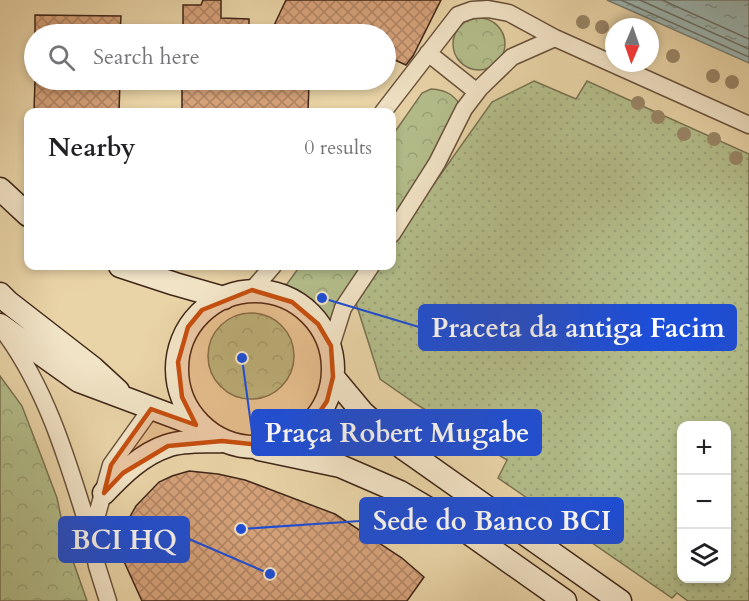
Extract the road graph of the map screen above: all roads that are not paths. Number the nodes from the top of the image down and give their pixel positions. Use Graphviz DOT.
graph roads {
  1 [pos="555,38"];
  2 [pos="428,53"];
  3 [pos="477,92"];
  4 [pos="386,108"];
  5 [pos="749,125"];
  6 [pos="0,189"];
  7 [pos="24,211"];
  8 [pos="396,228"];
  9 [pos="133,270"];
  10 [pos="270,270"];
  11 [pos="368,270"];
  12 [pos="252,290"];
  13 [pos="0,294"];
  14 [pos="224,298"];
  15 [pos="0,326"];
  16 [pos="331,346"];
  17 [pos="333,377"];
  18 [pos="126,398"];
  19 [pos="152,409"];
  20 [pos="202,427"];
  21 [pos="222,441"];
  22 [pos="249,447"];
  23 [pos="104,493"];
  24 [pos="92,536"];
  25 [pos="108,601"];
  26 [pos="565,601"];
  27 [pos="620,601"];
  1 -- 2 [label="street"];
  1 -- 3 [label="street"];
  1 -- 5 [label="street"];
  2 -- 3 [label="street"];
  2 -- 4 [label="street"];
  3 -- 8 [label="street"];
  6 -- 7 [label="main road"];
  9 -- 14 [label="main road"];
  10 -- 12 [label="street"];
  11 -- 16 [label="street"];
  12 -- 14 [label="main road"];
  12 -- 16 [label="main road"];
  13 -- 18 [label="main road"];
  14 -- 20 [label="main road"];
  15 -- 18 [label="main road"];
  15 -- 24 [label="street"];
  16 -- 17 [label="main road"];
  17 -- 22 [label="main road"];
  17 -- 27 [label="main road"];
  18 -- 19 [label="main road"];
  19 -- 20 [label="main road"];
  19 -- 23 [label="street"];
  20 -- 21 [label="main road"];
  21 -- 22 [label="main road"];
  21 -- 23 [label="main road"];
  22 -- 26 [label="main road"];
  23 -- 24 [label="street"];
  24 -- 25 [label="street"];
}
